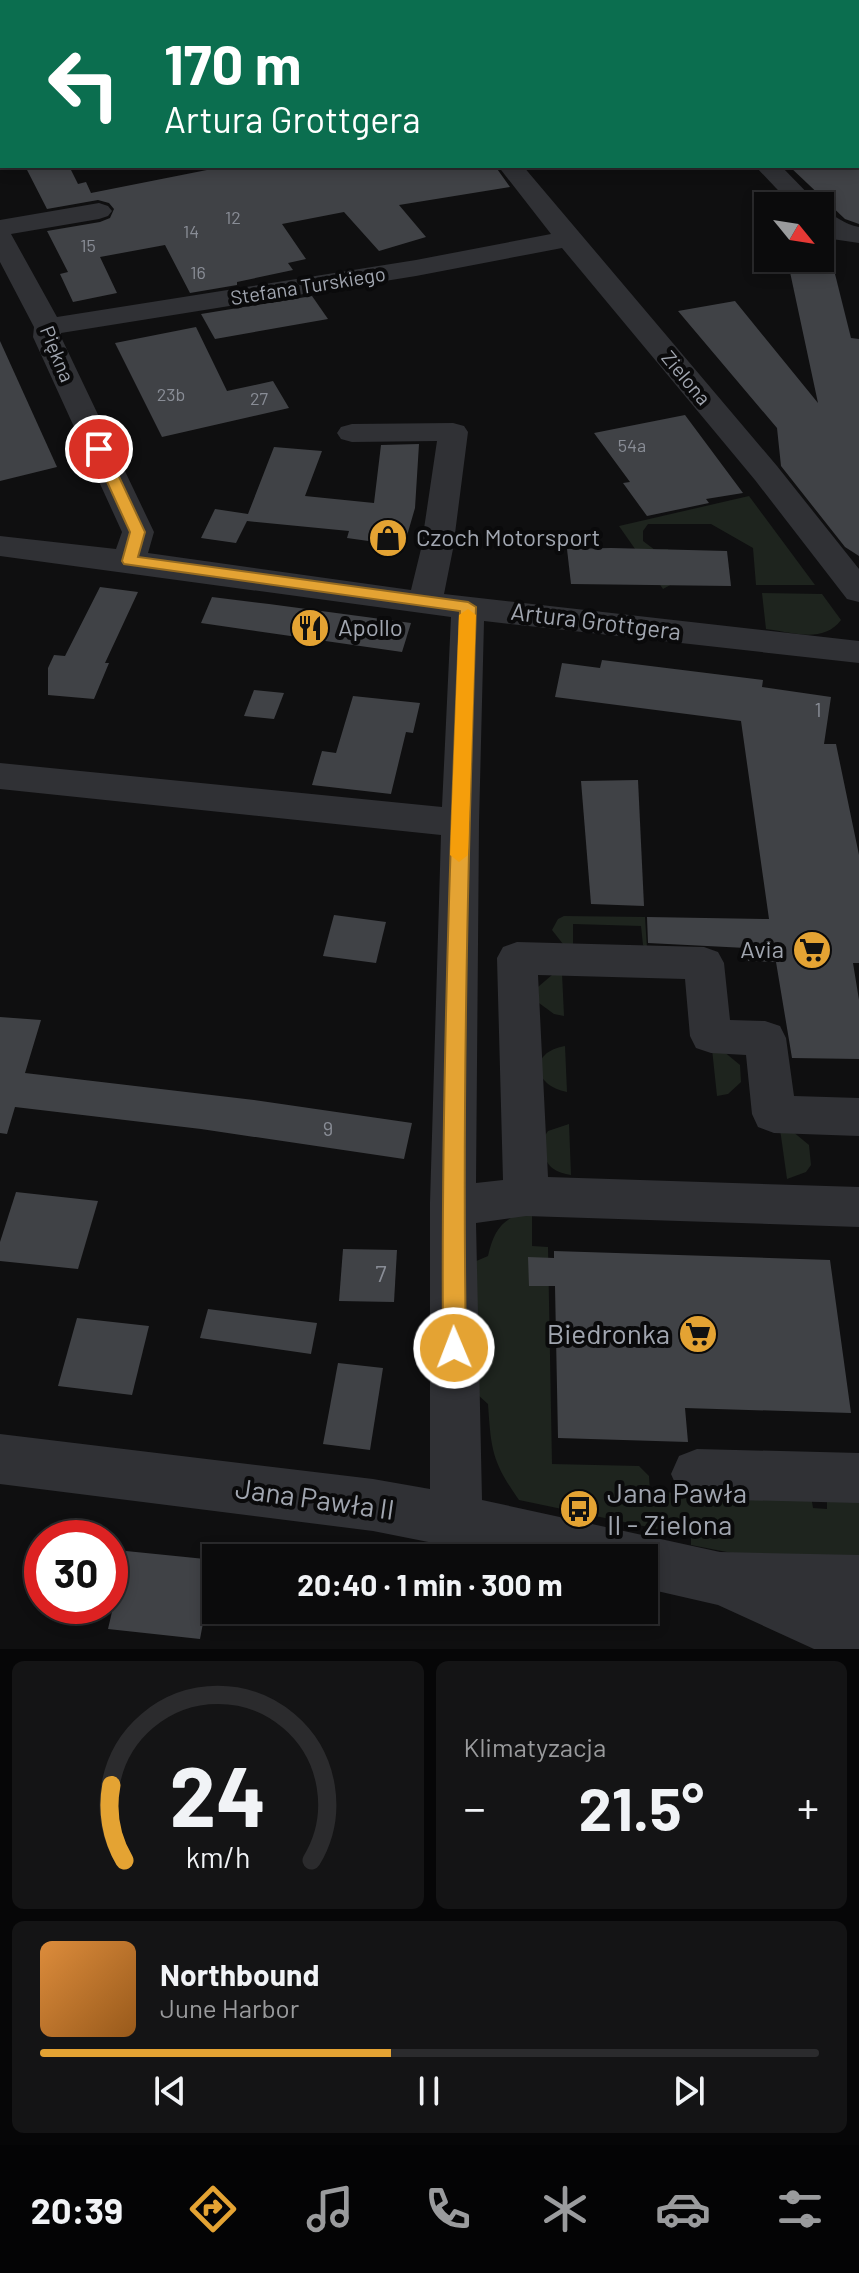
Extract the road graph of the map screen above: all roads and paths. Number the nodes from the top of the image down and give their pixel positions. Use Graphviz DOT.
graph roads {
  1 [pos="512,168"];
  2 [pos="769,168"];
  3 [pos="793,192"];
  4 [pos="99,211"];
  5 [pos="0,228"];
  6 [pos="834,228"];
  7 [pos="859,235"];
  8 [pos="0,237"];
  9 [pos="568,239"];
  10 [pos="48,327"];
  11 [pos="352,433"];
  12 [pos="0,546"];
  13 [pos="846,560"];
  14 [pos="129,561"];
  15 [pos="859,591"];
  16 [pos="425,603"];
  17 [pos="468,607"];
  18 [pos="859,652"];
  19 [pos="0,776"];
  20 [pos="460,823"];
  21 [pos="859,1117"];
  22 [pos="526,1196"];
  23 [pos="453,1203"];
  24 [pos="859,1207"];
  25 [pos="0,1459"];
  26 [pos="697,1474"];
  27 [pos="859,1478"];
  28 [pos="456,1520"];
  29 [pos="564,1544"];
  30 [pos="658,1565"];
  31 [pos="720,1579"];
  32 [pos="859,1582"];
  33 [pos="859,1636"];
  1 -- 9 [label="street, Zielona"];
  2 -- 3 [label="street"];
  4 -- 5 [label="street"];
  6 -- 7 [label="street"];
  8 -- 10 [label="street, Piękna"];
  9 -- 10 [label="street, Stefana Turskiego"];
  9 -- 13 [label="street, Zielona"];
  10 -- 14 [label="street, Piękna"];
  11 -- 16 [label="street"];
  12 -- 14 [label="street, Artura Grottgera"];
  13 -- 15 [label="street, Zielona"];
  14 -- 16 [label="street, Artura Grottgera"];
  16 -- 17 [label="street, Artura Grottgera"];
  17 -- 18 [label="street, Artura Grottgera"];
  17 -- 20 [label="street"];
  19 -- 20 [label="street"];
  20 -- 23 [label="street"];
  21 -- 22 [label="street"];
  22 -- 23 [label="street"];
  22 -- 24 [label="street"];
  23 -- 28 [label="street"];
  25 -- 28 [label="street, Jana Pawła II"];
  26 -- 27 [label="street"];
  28 -- 29 [label="street, Jana Pawła II"];
  30 -- 31 [label="street"];
  31 -- 32 [label="street"];
  31 -- 33 [label="street"];
}
